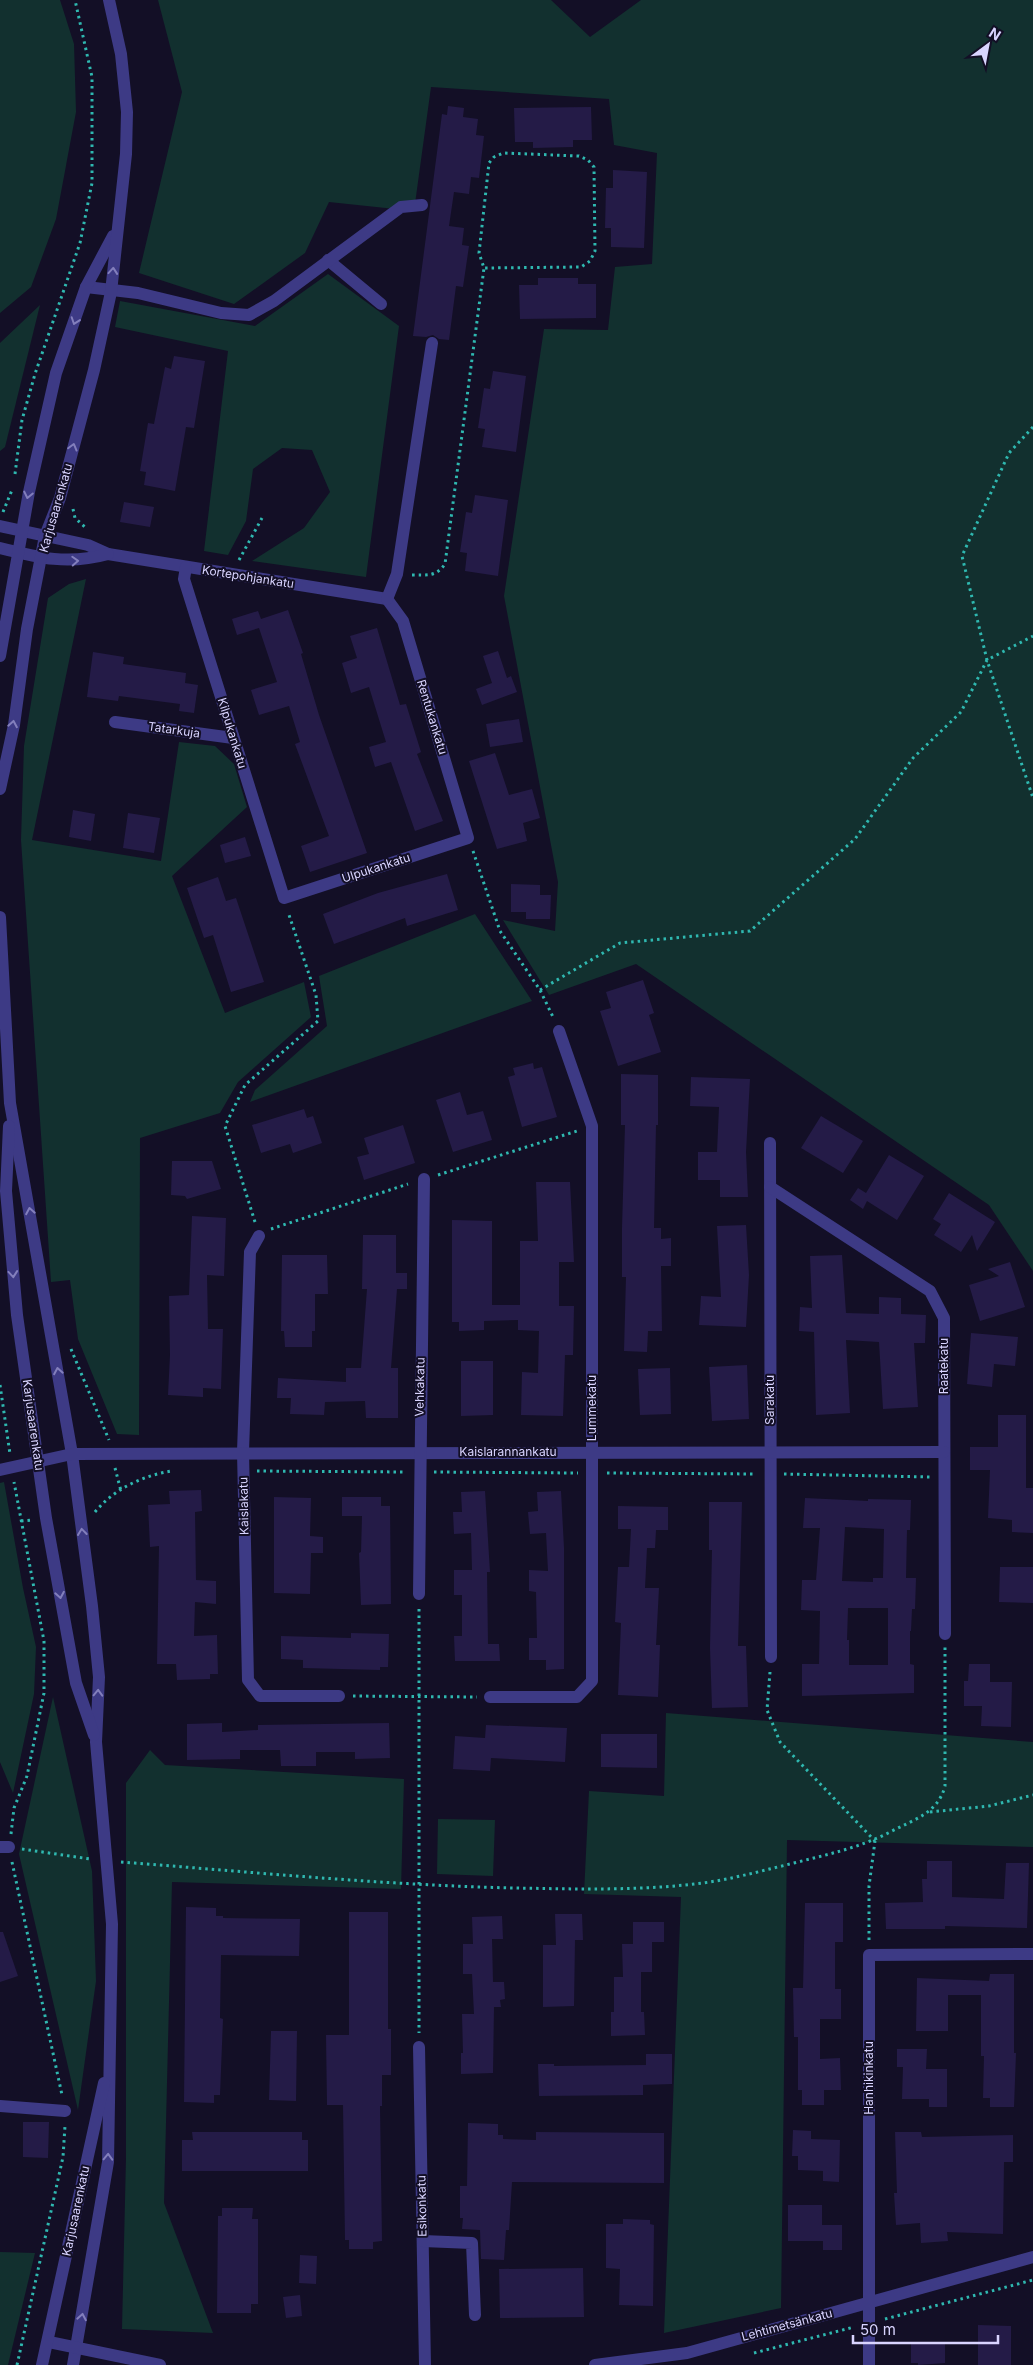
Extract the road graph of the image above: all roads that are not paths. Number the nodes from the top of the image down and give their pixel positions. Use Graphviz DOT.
graph roads {
  1 [pos="109,0"];
  2 [pos="422,205"];
  3 [pos="116,229"];
  4 [pos="328,260"];
  5 [pos="86,287"];
  6 [pos="111,292"];
  7 [pos="381,304"];
  8 [pos="432,343"];
  9 [pos="0,526"];
  10 [pos="21,531"];
  11 [pos="45,536"];
  12 [pos="0,548"];
  13 [pos="16,552"];
  14 [pos="108,554"];
  15 [pos="41,557"];
  16 [pos="186,567"];
  17 [pos="387,599"];
  18 [pos="0,656"];
  19 [pos="115,722"];
  20 [pos="233,738"];
  21 [pos="0,789"];
  22 [pos="468,838"];
  23 [pos="284,898"];
  24 [pos="0,917"];
  25 [pos="559,1032"];
  26 [pos="10,1104"];
  27 [pos="770,1143"];
  28 [pos="424,1179"];
  29 [pos="770,1188"];
  30 [pos="259,1236"];
  31 [pos="243,1452"];
  32 [pos="419,1452"];
  33 [pos="592,1452"];
  34 [pos="771,1452"];
  35 [pos="944,1452"];
  36 [pos="72,1454"];
  37 [pos="38,1461"];
  38 [pos="6,1468"];
  39 [pos="419,1594"];
  40 [pos="945,1634"];
  41 [pos="771,1657"];
  42 [pos="339,1696"];
  43 [pos="490,1697"];
  44 [pos="96,1742"];
  45 [pos="1033,1954"];
  46 [pos="419,2047"];
  47 [pos="110,2056"];
  48 [pos="0,2106"];
  49 [pos="65,2111"];
  50 [pos="423,2241"];
  51 [pos="1033,2258"];
  52 [pos="869,2303"];
  53 [pos="475,2315"];
  54 [pos="49,2342"];
  55 [pos="77,2348"];
  56 [pos="42,2365"];
  57 [pos="73,2365"];
  58 [pos="160,2365"];
  59 [pos="425,2365"];
  60 [pos="595,2365"];
  61 [pos="870,2365"];
  1 -- 3 [label="street, Karjusaarenkatu"];
  2 -- 4 [label="street"];
  3 -- 5 [label="street, Karjusaarenkatu"];
  6 -- 3 [label="street, Karjusaarenkatu, one-way"];
  4 -- 6 [label="street"];
  4 -- 7 [label="street"];
  5 -- 6 [label="street"];
  5 -- 10 [label="street, Karjusaarenkatu, one-way"];
  11 -- 6 [label="street, Karjusaarenkatu, one-way"];
  8 -- 17 [label="street"];
  9 -- 10 [label="street, Kortepohjankatu"];
  10 -- 11 [label="street, Kortepohjankatu"];
  10 -- 13 [label="street, Karjusaarenkatu"];
  11 -- 14 [label="street, Kortepohjankatu"];
  11 -- 15 [label="street, Karjusaarenkatu"];
  12 -- 13 [label="street, Kortepohjankatu"];
  13 -- 15 [label="street, Kortepohjankatu"];
  13 -- 18 [label="street, Karjusaarenkatu"];
  15 -- 14 [label="street, Kortepohjankatu, one-way"];
  14 -- 16 [label="street, Kortepohjankatu"];
  21 -- 15 [label="street, Karjusaarenkatu, one-way"];
  16 -- 17 [label="street, Kortepohjankatu"];
  16 -- 20 [label="street, Kilpukankatu"];
  17 -- 22 [label="street, Rentukankatu"];
  19 -- 20 [label="street, Tatarkuja"];
  20 -- 23 [label="street, Kilpukankatu"];
  22 -- 23 [label="street, Ulpukankatu"];
  24 -- 26 [label="street, Karjusaarenkatu"];
  25 -- 33 [label="street, Lummekatu"];
  36 -- 26 [label="street, Karjusaarenkatu, one-way"];
  26 -- 37 [label="street, Karjusaarenkatu, one-way"];
  27 -- 29 [label="street, Sarakatu"];
  28 -- 32 [label="street, Vehkakatu"];
  29 -- 34 [label="street, Sarakatu"];
  29 -- 35 [label="street, Raatekatu"];
  30 -- 31 [label="street, Kaislakatu"];
  31 -- 32 [label="street, Kaislarannankatu"];
  31 -- 36 [label="street, Kaislarannankatu"];
  31 -- 42 [label="street, Kaislakatu"];
  32 -- 33 [label="street, Kaislarannankatu"];
  32 -- 39 [label="street, Vehkakatu"];
  33 -- 34 [label="street, Kaislarannankatu"];
  33 -- 43 [label="street, Lummekatu"];
  34 -- 35 [label="street, Kaislarannankatu"];
  34 -- 41 [label="street, Sarakatu"];
  35 -- 40 [label="street, Raatekatu"];
  36 -- 37 [label="street, Kaislarannankatu"];
  44 -- 36 [label="street, Karjusaarenkatu, one-way"];
  37 -- 38 [label="street, Kaislarannankatu"];
  37 -- 44 [label="street, Karjusaarenkatu, one-way"];
  44 -- 47 [label="street, Karjusaarenkatu"];
  45 -- 52 [label="street, Hanhikinkatu"];
  46 -- 50 [label="street, Esikonkatu"];
  47 -- 54 [label="street, Karjusaarenkatu"];
  55 -- 47 [label="street, Karjusaarenkatu, one-way"];
  48 -- 49 [label="street"];
  50 -- 53 [label="street"];
  50 -- 59 [label="street, Esikonkatu"];
  51 -- 52 [label="street, Lehtimetsänkatu"];
  52 -- 60 [label="street, Lehtimetsänkatu"];
  52 -- 61 [label="street, Hanhikinkatu"];
  54 -- 55 [label="street"];
  54 -- 56 [label="street, Karjusaarenkatu"];
  55 -- 57 [label="street, Karjusaarenkatu"];
  55 -- 58 [label="street"];
}
